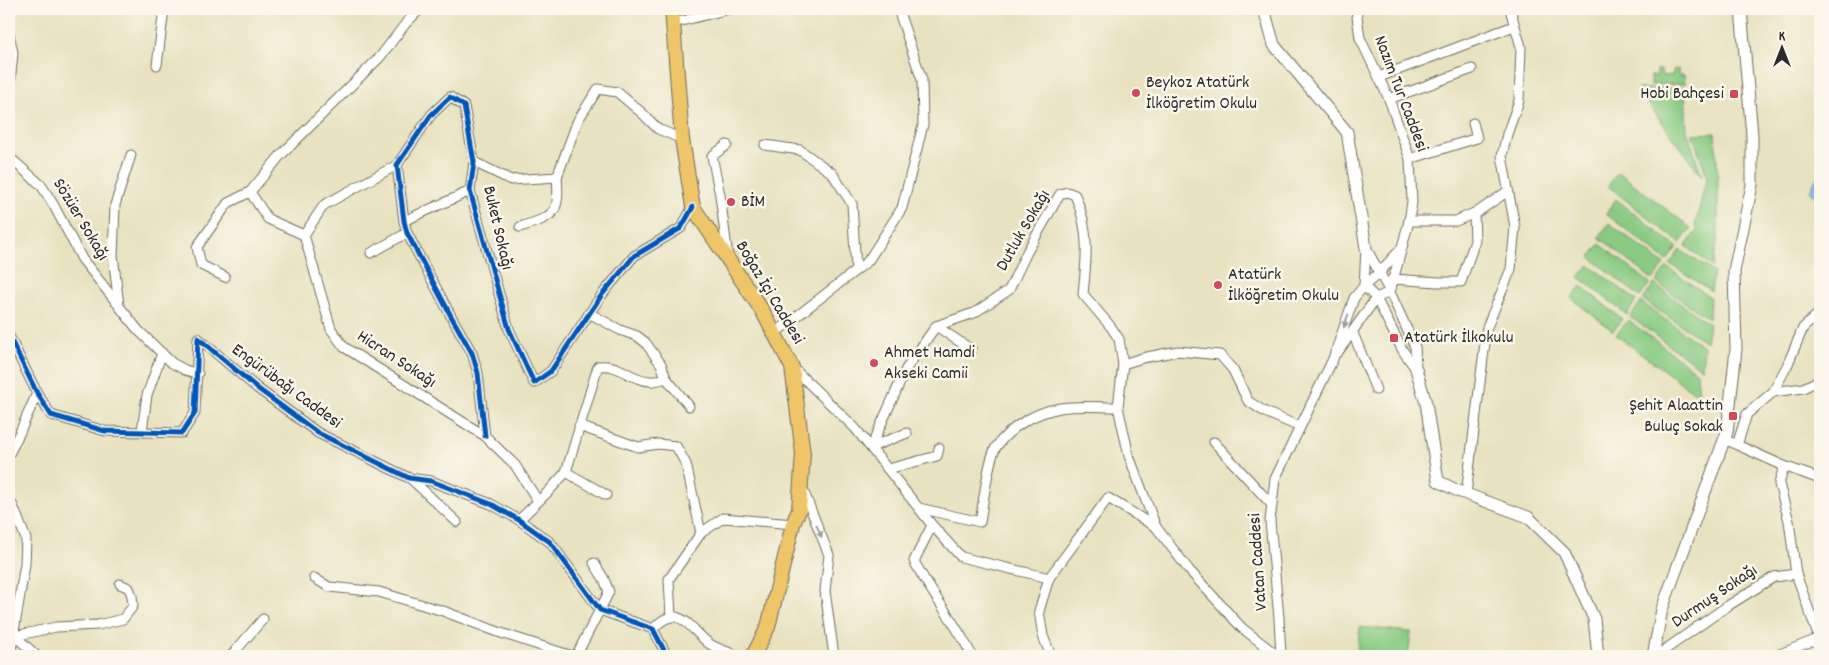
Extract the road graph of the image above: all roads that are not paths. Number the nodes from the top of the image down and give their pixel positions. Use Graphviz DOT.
graph roads {
  1 [pos="164,9"];
  2 [pos="420,9"];
  3 [pos="729,9"];
  4 [pos="898,9"];
  5 [pos="1264,9"];
  6 [pos="1356,9"];
  7 [pos="1510,9"];
  8 [pos="1741,9"];
  9 [pos="673,16"];
  10 [pos="1514,26"];
  11 [pos="9,34"];
  12 [pos="157,65"];
  13 [pos="1472,69"];
  14 [pos="1379,77"];
  15 [pos="9,93"];
  16 [pos="1389,99"];
  17 [pos="1473,123"];
  18 [pos="682,139"];
  19 [pos="727,144"];
  20 [pos="764,145"];
  21 [pos="131,156"];
  22 [pos="9,157"];
  23 [pos="1410,159"];
  24 [pos="474,162"];
  25 [pos="397,165"];
  26 [pos="557,177"];
  27 [pos="470,191"];
  28 [pos="250,192"];
  29 [pos="1508,192"];
  30 [pos="693,207"];
  31 [pos="1474,213"];
  32 [pos="404,221"];
  33 [pos="1409,222"];
  34 [pos="520,227"];
  35 [pos="407,233"];
  36 [pos="304,235"];
  37 [pos="1366,248"];
  38 [pos="1400,250"];
  39 [pos="371,253"];
  40 [pos="729,262"];
  41 [pos="856,270"];
  42 [pos="1379,273"];
  43 [pos="225,277"];
  44 [pos="1392,279"];
  45 [pos="1364,286"];
  46 [pos="1390,292"];
  47 [pos="1376,298"];
  48 [pos="119,306"];
  49 [pos="1820,312"];
  50 [pos="589,314"];
  51 [pos="936,326"];
  52 [pos="1353,333"];
  53 [pos="774,334"];
  54 [pos="9,336"];
  55 [pos="972,350"];
  56 [pos="162,353"];
  57 [pos="1334,359"];
  58 [pos="1123,364"];
  59 [pos="792,367"];
  60 [pos="1416,369"];
  61 [pos="198,374"];
  62 [pos="666,378"];
  63 [pos="1820,380"];
  64 [pos="1376,390"];
  65 [pos="1773,392"];
  66 [pos="37,393"];
  67 [pos="690,406"];
  68 [pos="1118,407"];
  69 [pos="579,426"];
  70 [pos="1300,427"];
  71 [pos="142,431"];
  72 [pos="907,433"];
  73 [pos="485,436"];
  74 [pos="1724,440"];
  75 [pos="1214,442"];
  76 [pos="1737,446"];
  77 [pos="871,447"];
  78 [pos="939,448"];
  79 [pos="9,454"];
  80 [pos="1784,466"];
  81 [pos="888,469"];
  82 [pos="566,472"];
  83 [pos="409,478"];
  84 [pos="1820,480"];
  85 [pos="801,486"];
  86 [pos="1466,494"];
  87 [pos="606,495"];
  88 [pos="9,501"];
  89 [pos="538,501"];
  90 [pos="1272,505"];
  91 [pos="919,508"];
  92 [pos="519,520"];
  93 [pos="457,522"];
  94 [pos="793,524"];
  95 [pos="932,525"];
  96 [pos="1156,526"];
  97 [pos="701,533"];
  98 [pos="594,563"];
  99 [pos="1796,574"];
  100 [pos="314,578"];
  101 [pos="1049,578"];
  102 [pos="120,584"];
  103 [pos="600,610"];
  104 [pos="671,617"];
  105 [pos="263,619"];
  106 [pos="653,629"];
  107 [pos="15,636"];
  108 [pos="1820,638"];
  109 [pos="1787,654"];
  110 [pos="10,656"];
  111 [pos="37,656"];
  112 [pos="232,656"];
  113 [pos="572,656"];
  114 [pos="576,656"];
  115 [pos="667,656"];
  116 [pos="739,656"];
  117 [pos="753,656"];
  118 [pos="834,656"];
  119 [pos="972,656"];
  120 [pos="1051,656"];
  121 [pos="1279,656"];
  122 [pos="1598,656"];
  123 [pos="1655,656"];
  124 [pos="1775,656"];
  1 -- 12 [label="street"];
  2 -- 28 [label="street"];
  3 -- 9 [label="street"];
  4 -- 41 [label="street"];
  5 -- 37 [label="street"];
  6 -- 14 [label="street, Nazım Tur Caddesi"];
  7 -- 10 [label="street"];
  8 -- 74 [label="street"];
  9 -- 18 [label="main road, Boğaz İçi Caddesi"];
  10 -- 14 [label="street"];
  10 -- 29 [label="street"];
  11 -- 15 [label="street"];
  13 -- 16 [label="street"];
  14 -- 16 [label="street, Nazım Tur Caddesi"];
  16 -- 23 [label="street, Nazım Tur Caddesi"];
  17 -- 23 [label="street"];
  18 -- 26 [label="street"];
  18 -- 30 [label="main road, Boğaz İçi Caddesi"];
  19 -- 40 [label="street"];
  20 -- 41 [label="street"];
  21 -- 48 [label="street"];
  22 -- 48 [label="street, Sözüer Sokağı"];
  23 -- 33 [label="street, Nazım Tur Caddesi"];
  24 -- 25 [label="street, Buket Sokağı"];
  24 -- 26 [label="street"];
  24 -- 27 [label="street, Buket Sokağı"];
  25 -- 32 [label="street"];
  25 -- 36 [label="street"];
  26 -- 34 [label="street"];
  27 -- 32 [label="street, Buket Sokağı"];
  27 -- 50 [label="street, Buket Sokağı"];
  28 -- 36 [label="street"];
  28 -- 43 [label="street"];
  29 -- 31 [label="street"];
  29 -- 86 [label="street"];
  30 -- 40 [label="main road, Boğaz İçi Caddesi"];
  30 -- 50 [label="street, Buket Sokağı"];
  31 -- 33 [label="street"];
  31 -- 44 [label="street"];
  32 -- 35 [label="street"];
  33 -- 38 [label="street, Nazım Tur Caddesi"];
  35 -- 39 [label="street"];
  35 -- 73 [label="street"];
  36 -- 73 [label="street, Hicran Sokağı"];
  37 -- 42 [label="street"];
  37 -- 45 [label="street"];
  38 -- 42 [label="street, Vatan Caddesi"];
  38 -- 44 [label="street"];
  40 -- 53 [label="main road, Boğaz İçi Caddesi"];
  41 -- 53 [label="street"];
  42 -- 45 [label="street, Vatan Caddesi"];
  42 -- 46 [label="street"];
  44 -- 46 [label="street"];
  45 -- 47 [label="street"];
  45 -- 57 [label="street, Vatan Caddesi, one-way"];
  46 -- 47 [label="street"];
  46 -- 60 [label="street"];
  47 -- 52 [label="street, Vatan Caddesi"];
  47 -- 60 [label="street"];
  48 -- 56 [label="street, Sözüer Sokağı"];
  49 -- 65 [label="street"];
  50 -- 62 [label="street"];
  51 -- 55 [label="street"];
  51 -- 58 [label="street, Dutluk Sokağı"];
  51 -- 77 [label="street"];
  52 -- 57 [label="street, Vatan Caddesi"];
  52 -- 64 [label="street"];
  53 -- 59 [label="main road, Boğaz İçi Caddesi"];
  54 -- 66 [label="street, Engürübağı Caddesi"];
  56 -- 61 [label="street, Sözüer Sokağı"];
  56 -- 71 [label="street"];
  57 -- 70 [label="street, Vatan Caddesi"];
  58 -- 68 [label="street, Dutluk Sokağı"];
  58 -- 70 [label="street"];
  59 -- 77 [label="street"];
  59 -- 85 [label="main road, Boğaz İçi Caddesi"];
  60 -- 86 [label="street"];
  61 -- 71 [label="street, Engürübağı Caddesi"];
  61 -- 83 [label="street, Engürübağı Caddesi"];
  62 -- 67 [label="street"];
  62 -- 69 [label="street"];
  63 -- 65 [label="street"];
  65 -- 76 [label="street"];
  66 -- 71 [label="street, Engürübağı Caddesi"];
  66 -- 79 [label="street"];
  68 -- 91 [label="street"];
  68 -- 96 [label="street, Dutluk Sokağı"];
  69 -- 82 [label="street"];
  69 -- 97 [label="street"];
  70 -- 90 [label="street, Vatan Caddesi"];
  72 -- 77 [label="street"];
  73 -- 89 [label="street, Hicran Sokağı"];
  74 -- 76 [label="street"];
  74 -- 123 [label="street"];
  75 -- 90 [label="street"];
  76 -- 80 [label="street"];
  77 -- 81 [label="street"];
  78 -- 81 [label="street"];
  80 -- 84 [label="street"];
  80 -- 99 [label="street"];
  81 -- 91 [label="street"];
  82 -- 87 [label="street"];
  82 -- 89 [label="street"];
  83 -- 92 [label="street, Engürübağı Caddesi"];
  83 -- 93 [label="street"];
  85 -- 94 [label="main road, Boğaz İçi Caddesi"];
  85 -- 118 [label="street, one-way"];
  86 -- 122 [label="street"];
  88 -- 107 [label="street"];
  89 -- 92 [label="street"];
  90 -- 121 [label="street, Vatan Caddesi"];
  91 -- 95 [label="street"];
  92 -- 103 [label="street, Engürübağı Caddesi"];
  94 -- 97 [label="street"];
  94 -- 117 [label="main road, Boğaz İçi Caddesi"];
  95 -- 101 [label="street"];
  95 -- 119 [label="street"];
  96 -- 101 [label="street"];
  96 -- 121 [label="street"];
  97 -- 104 [label="street"];
  98 -- 103 [label="street"];
  99 -- 108 [label="street"];
  99 -- 123 [label="street, Durmuş Sokağı"];
  100 -- 113 [label="street"];
  101 -- 120 [label="street"];
  102 -- 107 [label="street"];
  103 -- 106 [label="street"];
  103 -- 114 [label="street"];
  104 -- 106 [label="street"];
  104 -- 116 [label="street"];
  105 -- 112 [label="street"];
  106 -- 115 [label="street"];
  107 -- 110 [label="street"];
  107 -- 111 [label="street"];
  108 -- 109 [label="street"];
  109 -- 124 [label="street"];
}
